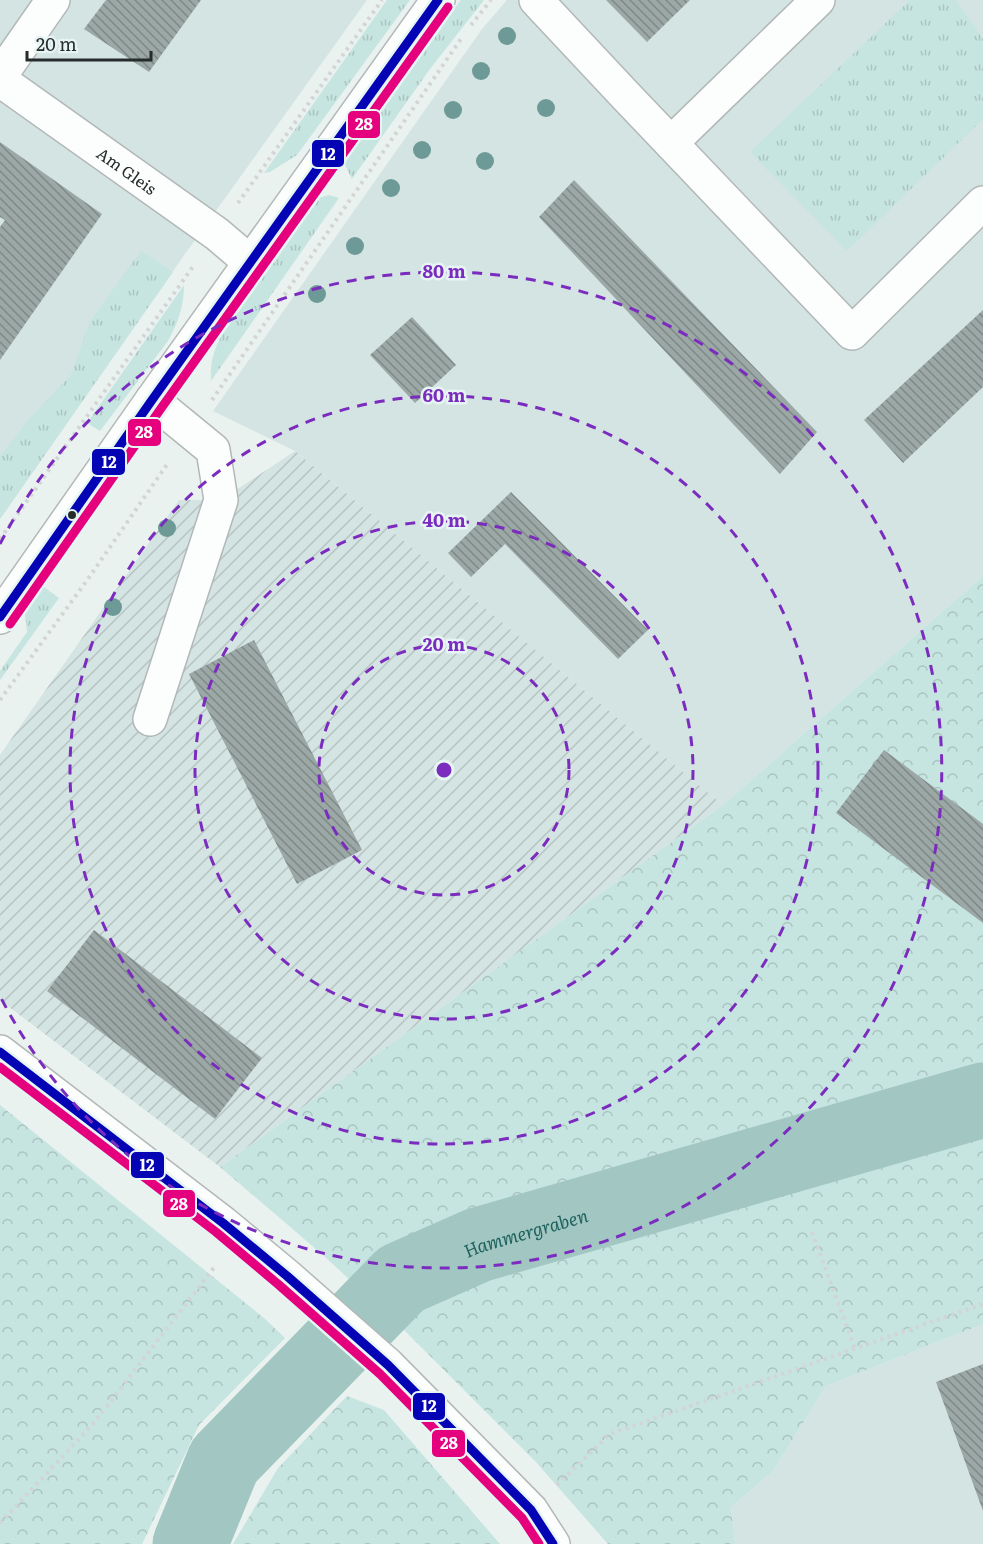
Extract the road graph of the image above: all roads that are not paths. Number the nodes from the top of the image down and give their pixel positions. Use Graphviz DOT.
graph roads {
  1 [pos="53,0"];
  2 [pos="438,0"];
  3 [pos="536,0"];
  4 [pos="818,0"];
  5 [pos="0,78"];
  6 [pos="670,143"];
  7 [pos="983,203"];
  8 [pos="251,263"];
  9 [pos="152,400"];
  10 [pos="0,618"];
  11 [pos="150,719"];
  12 [pos="0,1052"];
  13 [pos="553,1544"];
  1 -- 5 [label="street"];
  2 -- 8 [label="street"];
  3 -- 6 [label="street"];
  4 -- 6 [label="street"];
  5 -- 8 [label="street, Am Gleis"];
  6 -- 7 [label="street"];
  8 -- 9 [label="street"];
  9 -- 10 [label="street"];
  9 -- 11 [label="street"];
  12 -- 13 [label="street"];
}
